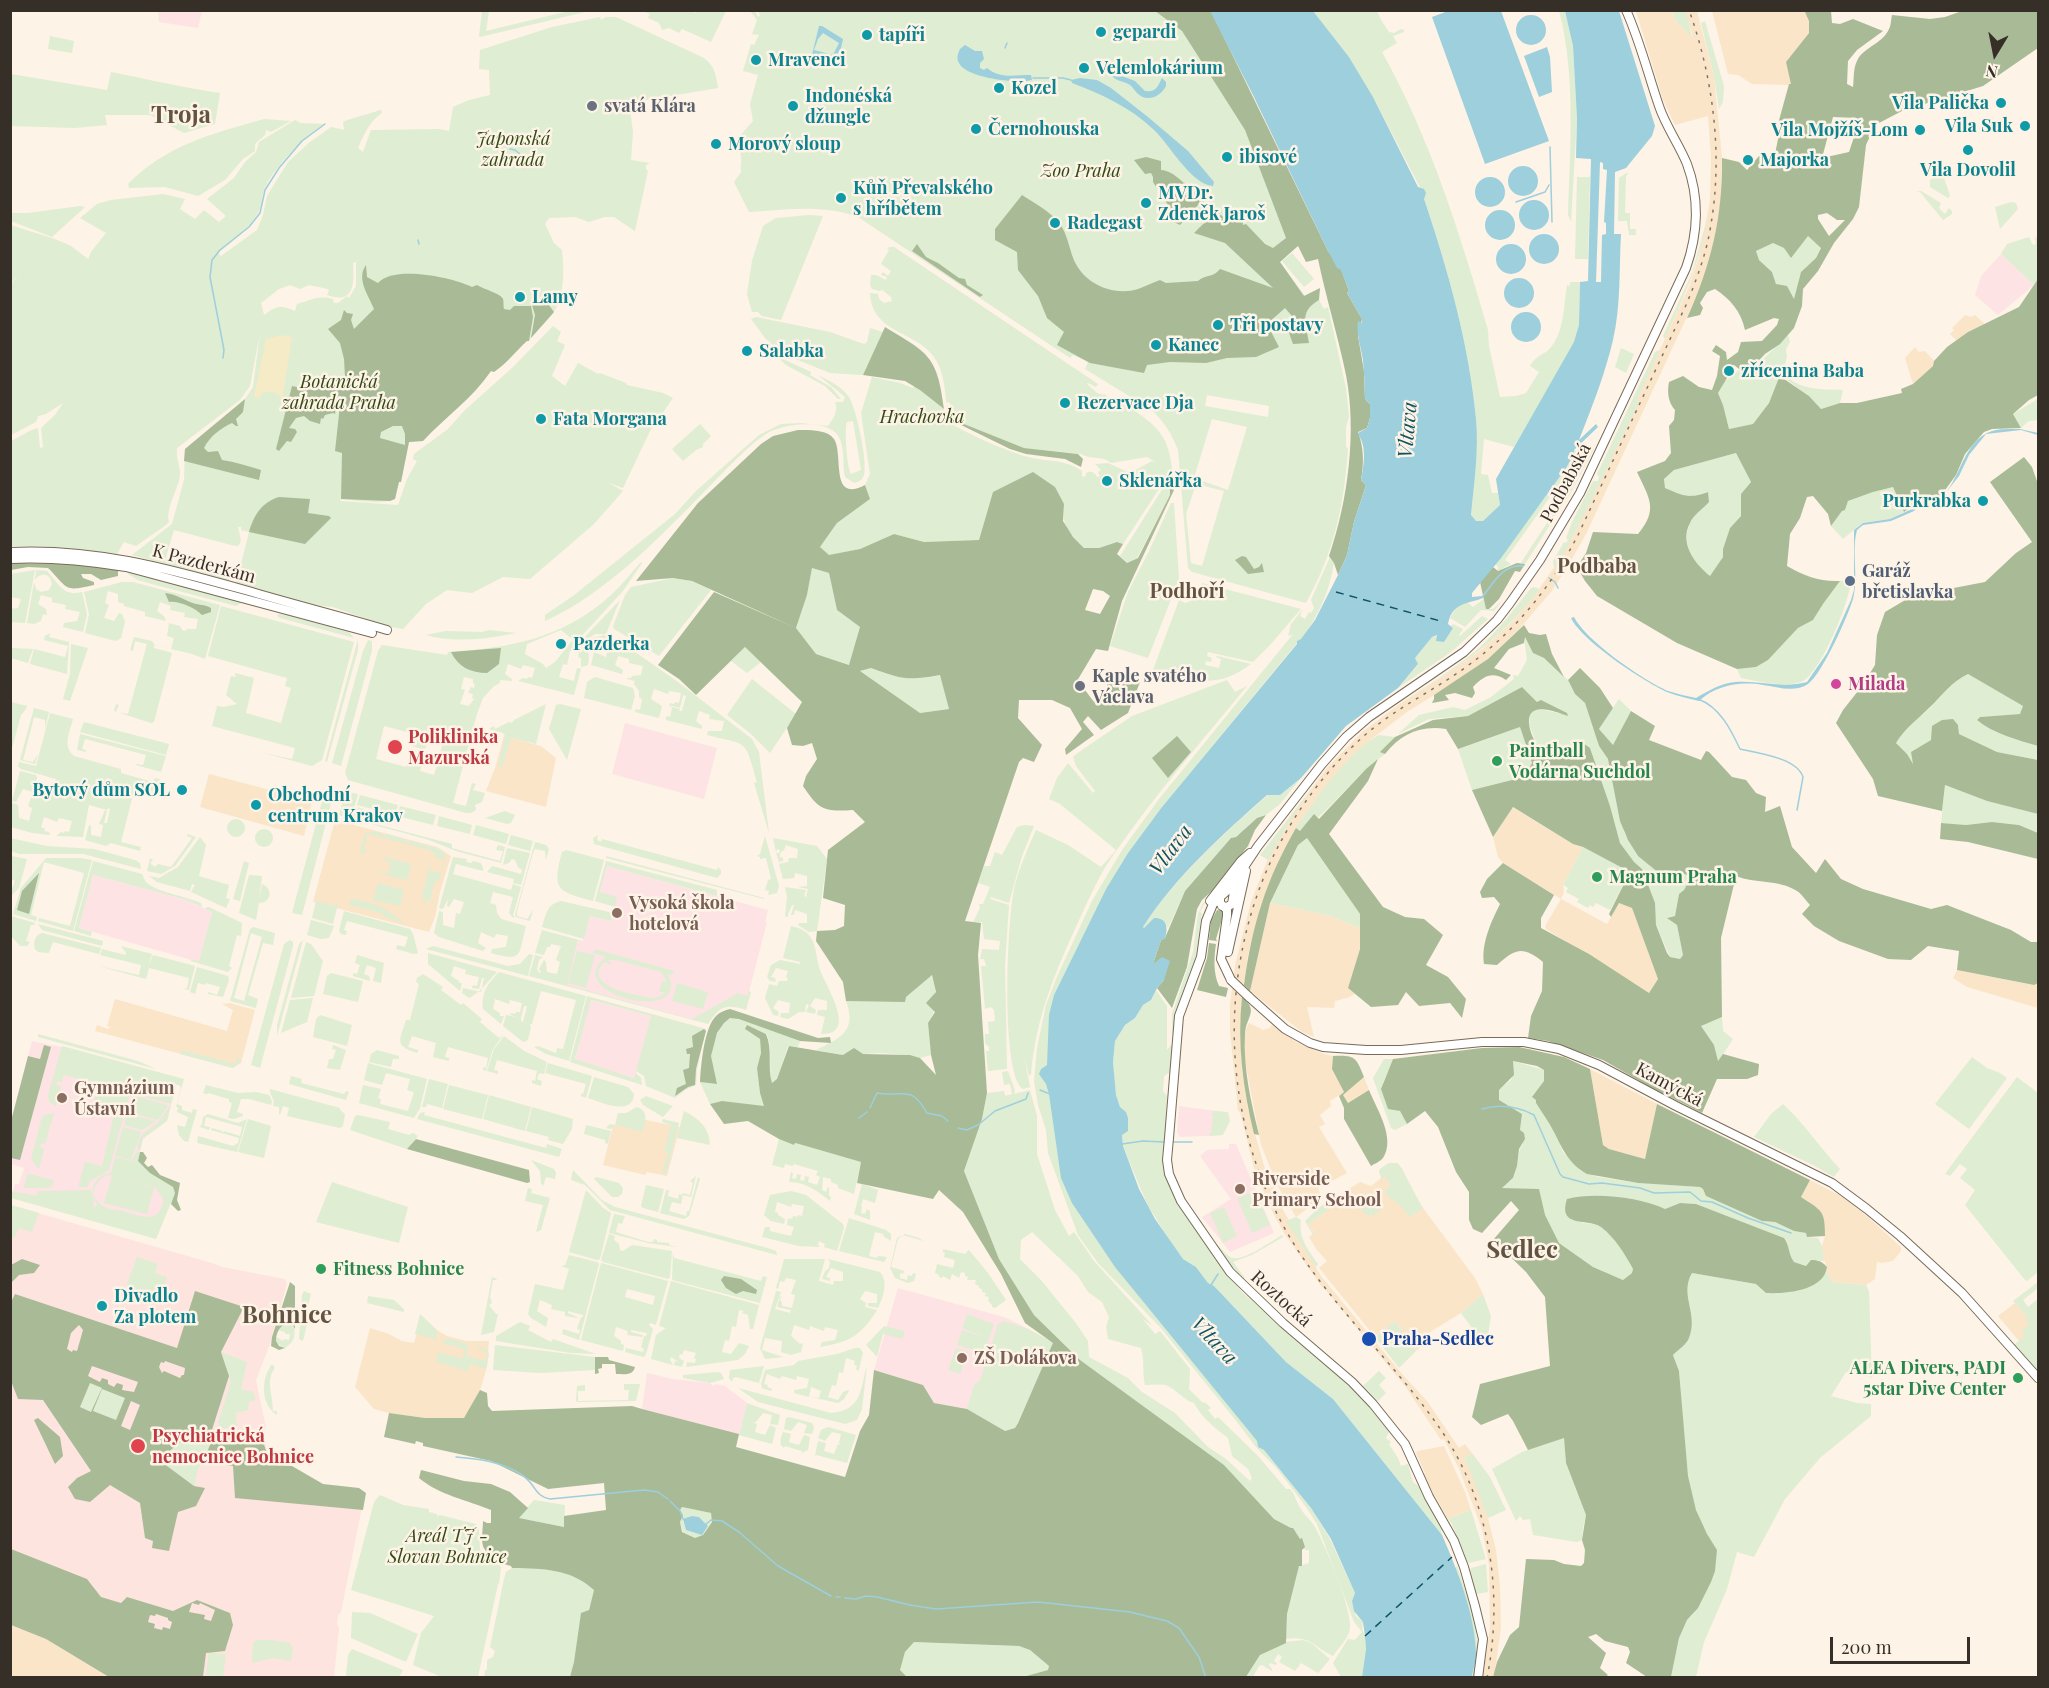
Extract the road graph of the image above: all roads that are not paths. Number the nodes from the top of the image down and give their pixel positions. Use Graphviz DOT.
graph roads {
  1 [pos="1626,10"];
  2 [pos="1630,10"];
  3 [pos="1633,25"];
  4 [pos="10,552"];
  5 [pos="10,559"];
  6 [pos="387,630"];
  7 [pos="372,633"];
  8 [pos="1258,846"];
  9 [pos="1249,860"];
  10 [pos="1246,871"];
  11 [pos="1222,895"];
  12 [pos="1233,902"];
  13 [pos="1223,906"];
  14 [pos="1209,912"];
  15 [pos="1204,932"];
  16 [pos="1228,952"];
  17 [pos="1229,977"];
  18 [pos="2038,1378"];
  19 [pos="1478,1677"];
  1 -- 3 [label="main road, Podbabská"];
  2 -- 3 [label="main road, Podbabská"];
  3 -- 8 [label="main road, Podbabská"];
  4 -- 6 [label="main road, K Pazderkám"];
  5 -- 7 [label="main road, K Pazderkám"];
  8 -- 9 [label="main road, Podbabská"];
  8 -- 15 [label="main road"];
  9 -- 10 [label="main road, Podbabská"];
  9 -- 11 [label="main road, Podbabská"];
  10 -- 12 [label="main road, Podbabská"];
  10 -- 16 [label="main road"];
  11 -- 12 [label="main road"];
  11 -- 13 [label="main road"];
  11 -- 14 [label="main road, Roztocká"];
  12 -- 13 [label="main road"];
  12 -- 16 [label="main road"];
  13 -- 14 [label="main road"];
  13 -- 17 [label="main road"];
  14 -- 15 [label="main road, Roztocká"];
  15 -- 19 [label="main road, Roztocká"];
  16 -- 17 [label="main road"];
  17 -- 18 [label="main road, Kamýcká, bridge"];
}
